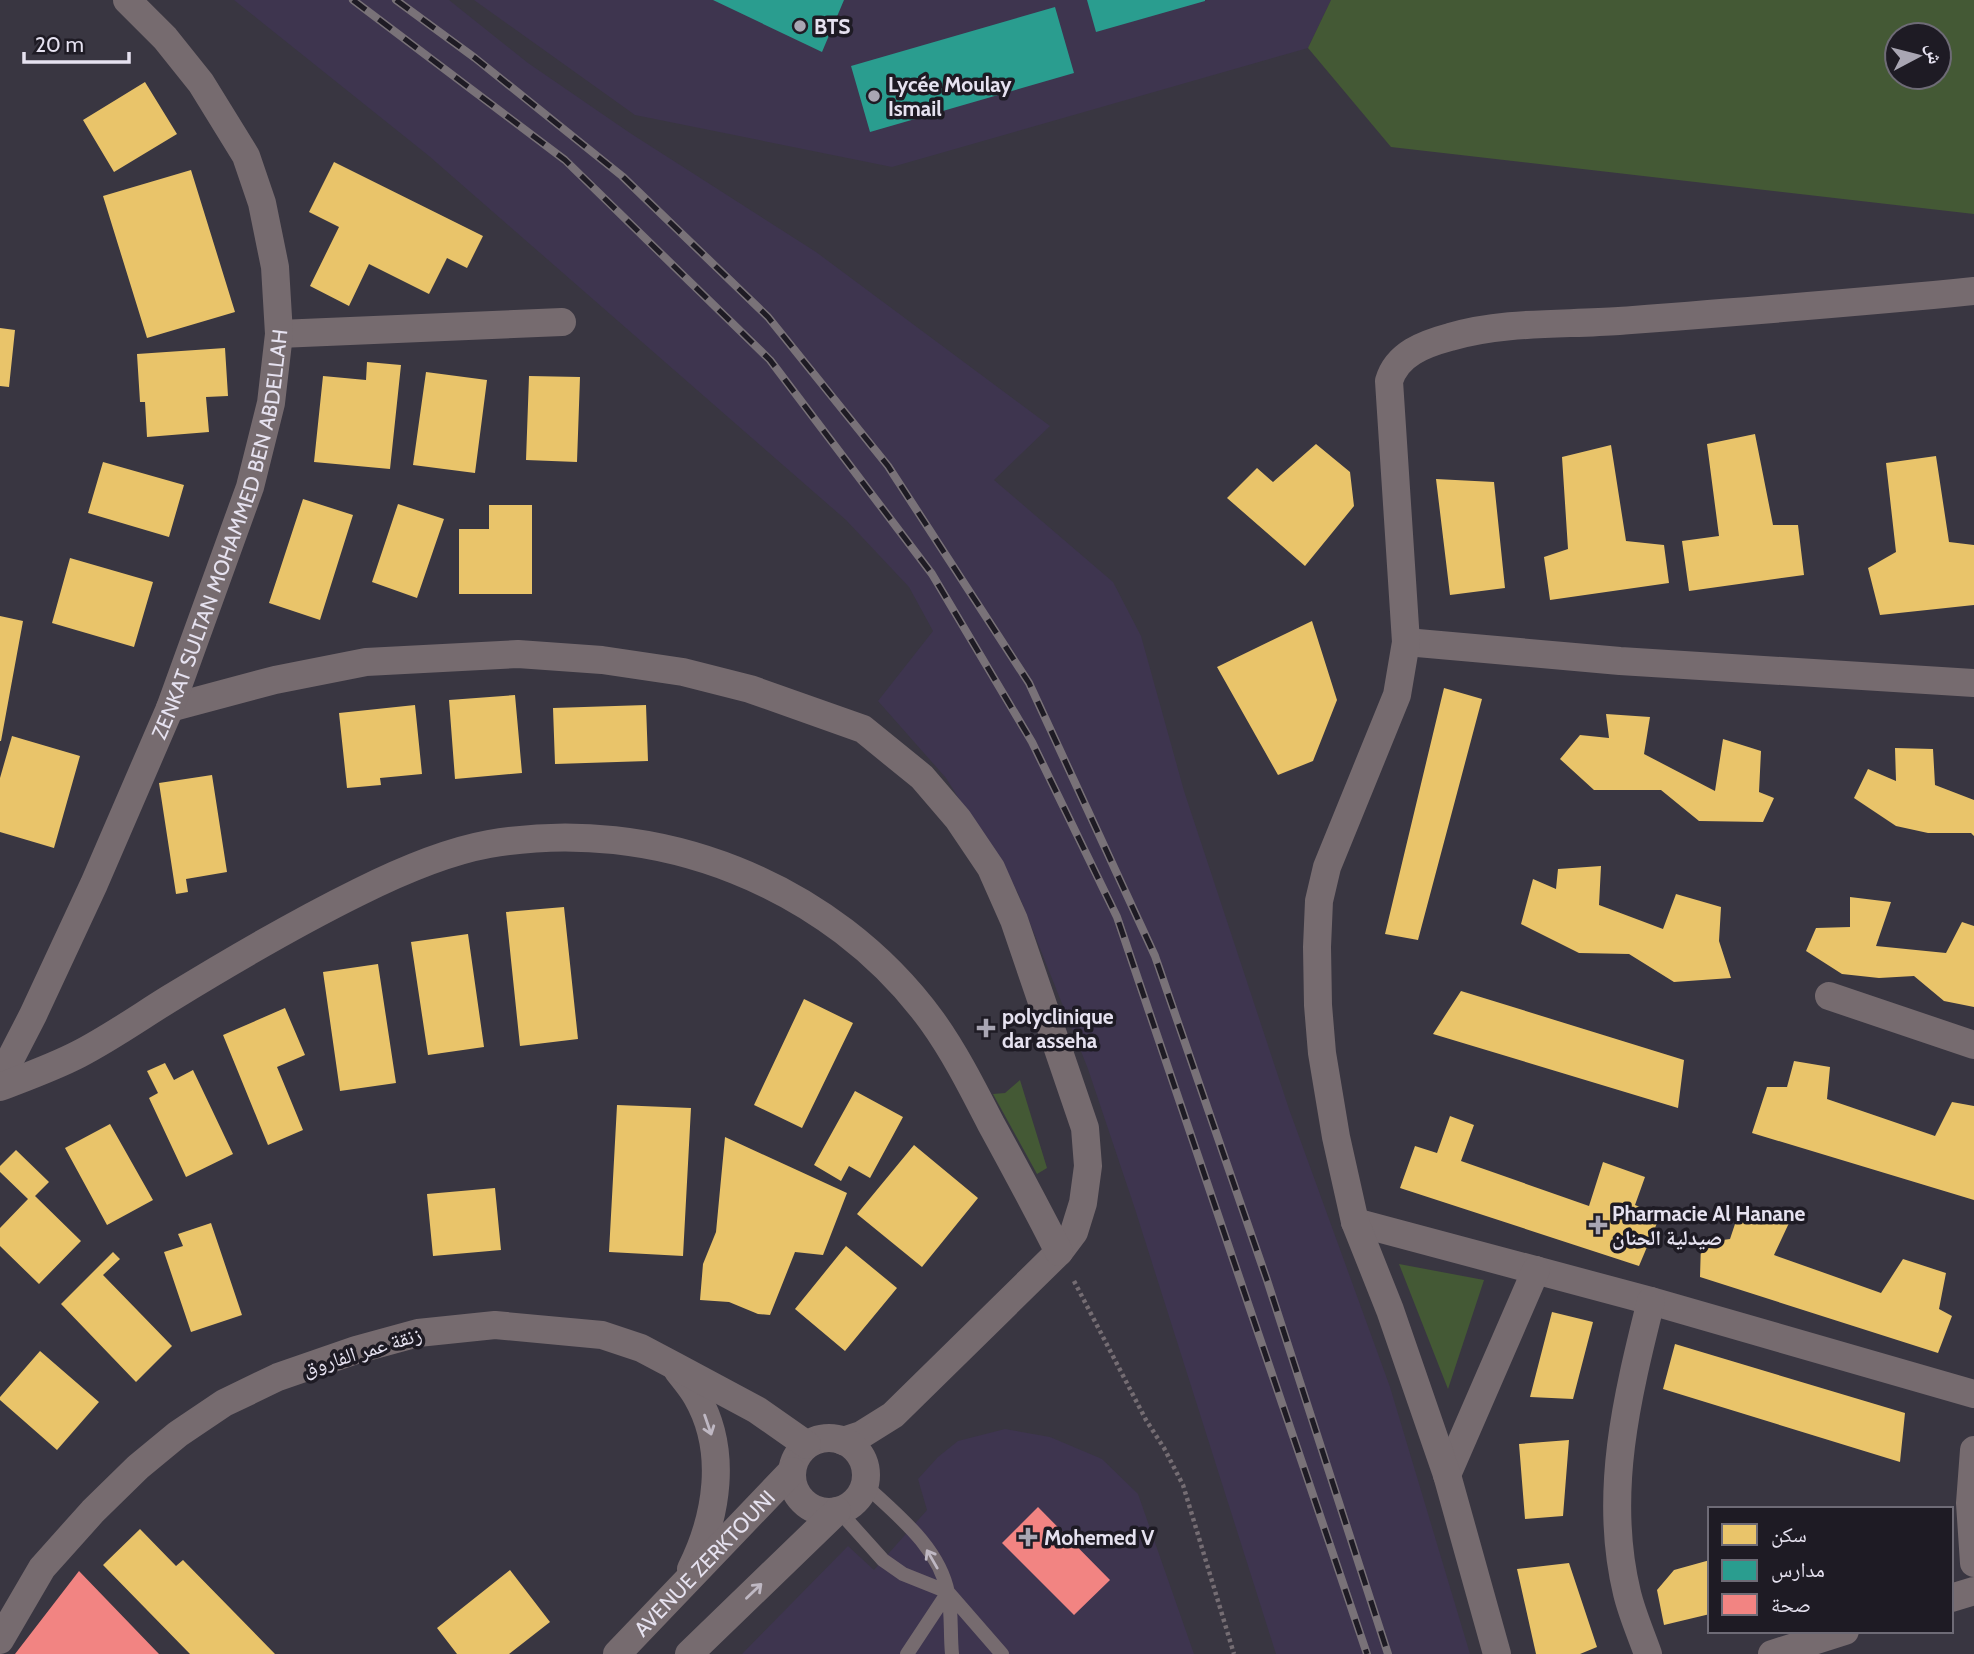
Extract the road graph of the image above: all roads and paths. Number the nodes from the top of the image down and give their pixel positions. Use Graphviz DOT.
graph roads {
  1 [pos="127,0"];
  2 [pos="1974,291"];
  3 [pos="562,322"];
  4 [pos="279,334"];
  5 [pos="1406,642"];
  6 [pos="1974,682"];
  7 [pos="170,708"];
  8 [pos="1829,996"];
  9 [pos="1974,1045"];
  10 [pos="0,1079"];
  11 [pos="0,1087"];
  12 [pos="1355,1222"];
  13 [pos="1059,1252"];
  14 [pos="1536,1270"];
  15 [pos="1651,1301"];
  16 [pos="675,1366"];
  17 [pos="1974,1394"];
  18 [pos="892,1415"];
  19 [pos="843,1441"];
  20 [pos="807,1444"];
  21 [pos="1974,1450"];
  22 [pos="792,1471"];
  23 [pos="864,1475"];
  24 [pos="1447,1475"];
  25 [pos="838,1511"];
  26 [pos="1974,1563"];
  27 [pos="681,1588"];
  28 [pos="1974,1591"];
  29 [pos="948,1592"];
  30 [pos="1953,1597"];
  31 [pos="1839,1633"];
  32 [pos="0,1640"];
  33 [pos="617,1654"];
  34 [pos="689,1654"];
  35 [pos="907,1654"];
  36 [pos="952,1654"];
  37 [pos="1002,1654"];
  38 [pos="1234,1654"];
  39 [pos="1497,1654"];
  40 [pos="1648,1654"];
  41 [pos="1772,1654"];
  1 -- 4 [label="street, ZENKAT SULTAN MOHAMMED BEN ABDELLAH"];
  2 -- 5 [label="street"];
  3 -- 4 [label="street"];
  4 -- 7 [label="street, ZENKAT SULTAN MOHAMMED BEN ABDELLAH"];
  5 -- 6 [label="street"];
  5 -- 12 [label="street"];
  7 -- 10 [label="street, ZENKAT SULTAN MOHAMMED BEN ABDELLAH"];
  7 -- 13 [label="street"];
  8 -- 9 [label="street"];
  11 -- 13 [label="street"];
  12 -- 14 [label="street"];
  12 -- 24 [label="street"];
  13 -- 18 [label="street"];
  13 -- 38 [label="path"];
  14 -- 15 [label="street"];
  14 -- 24 [label="street"];
  15 -- 17 [label="street"];
  15 -- 40 [label="street"];
  16 -- 20 [label="street, زنقة عمر الفاروق"];
  16 -- 27 [label="street, one-way"];
  16 -- 32 [label="street, زنقة عمر الفاروق"];
  18 -- 19 [label="street"];
  18 -- 23 [label="street"];
  19 -- 20 [label="street"];
  19 -- 23 [label="street"];
  20 -- 22 [label="street"];
  21 -- 26 [label="street"];
  22 -- 25 [label="street"];
  22 -- 27 [label="street, AVENUE ZERKTOUNI"];
  23 -- 25 [label="street"];
  29 -- 23 [label="lane, one-way"];
  24 -- 39 [label="street"];
  25 -- 29 [label="lane"];
  34 -- 25 [label="street, one-way"];
  27 -- 33 [label="street, AVENUE ZERKTOUNI"];
  28 -- 30 [label="street"];
  29 -- 35 [label="lane"];
  29 -- 36 [label="lane"];
  29 -- 37 [label="lane"];
  31 -- 41 [label="street"];
}
